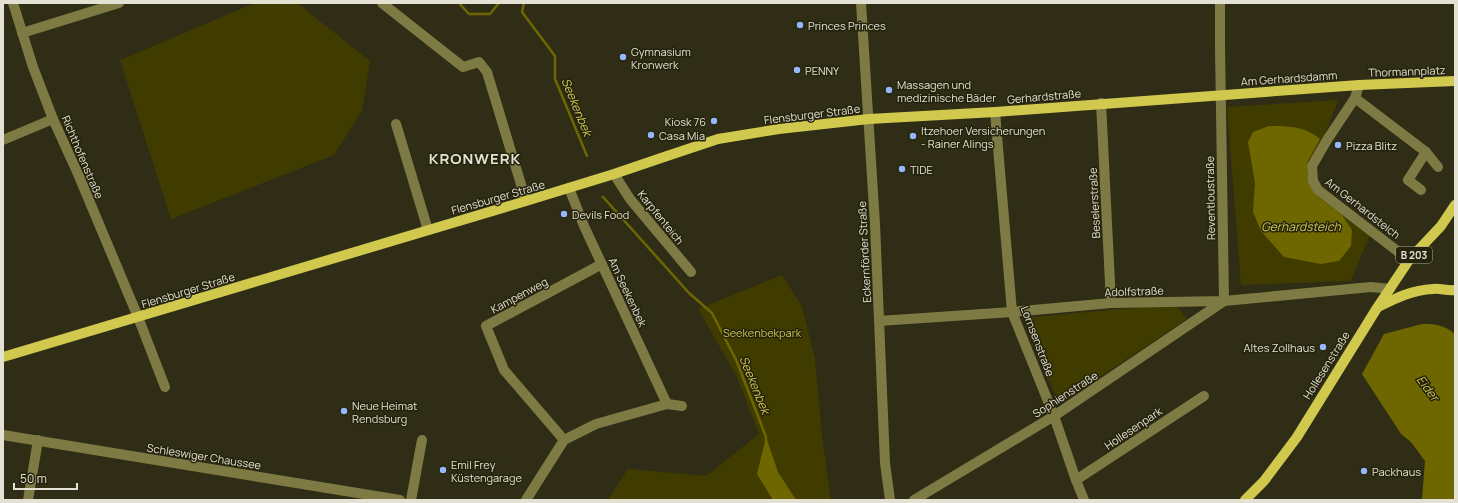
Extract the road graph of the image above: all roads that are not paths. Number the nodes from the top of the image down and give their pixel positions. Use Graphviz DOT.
graph roads {
  1 [pos="13,3"];
  2 [pos="119,3"];
  3 [pos="382,3"];
  4 [pos="861,3"];
  5 [pos="1220,3"];
  6 [pos="22,33"];
  7 [pos="1455,81"];
  8 [pos="1440,82"];
  9 [pos="1359,85"];
  10 [pos="1455,85"];
  11 [pos="1220,94"];
  12 [pos="1355,98"];
  13 [pos="1101,103"];
  14 [pos="995,112"];
  15 [pos="869,119"];
  16 [pos="54,120"];
  17 [pos="396,124"];
  18 [pos="3,140"];
  19 [pos="1426,152"];
  20 [pos="1438,167"];
  21 [pos="614,174"];
  22 [pos="569,188"];
  23 [pos="1421,190"];
  24 [pos="526,201"];
  25 [pos="1455,205"];
  26 [pos="428,230"];
  27 [pos="1409,260"];
  28 [pos="602,264"];
  29 [pos="691,272"];
  30 [pos="1390,289"];
  31 [pos="1453,292"];
  32 [pos="1224,301"];
  33 [pos="1112,303"];
  34 [pos="1377,308"];
  35 [pos="1012,312"];
  36 [pos="138,317"];
  37 [pos="879,321"];
  38 [pos="3,357"];
  39 [pos="165,387"];
  40 [pos="1204,396"];
  41 [pos="667,404"];
  42 [pos="682,406"];
  43 [pos="1054,416"];
  44 [pos="3,435"];
  45 [pos="38,440"];
  46 [pos="422,440"];
  47 [pos="564,440"];
  48 [pos="1076,480"];
  49 [pos="28,500"];
  50 [pos="396,500"];
  51 [pos="411,500"];
  52 [pos="526,500"];
  53 [pos="890,500"];
  54 [pos="914,500"];
  55 [pos="1084,500"];
  56 [pos="1246,500"];
  1 -- 6 [label="street, Richthofenstraße"];
  2 -- 6 [label="street"];
  3 -- 24 [label="street"];
  4 -- 15 [label="street, Eckernförder Straße"];
  5 -- 11 [label="street, Reventloustraße"];
  6 -- 16 [label="street, Richthofenstraße"];
  7 -- 8 [label="main road, Thormannplatz"];
  8 -- 9 [label="main road, Thormannplatz"];
  8 -- 10 [label="main road"];
  9 -- 11 [label="main road, Am Gerhardsdamm"];
  9 -- 12 [label="street, Am Gerhardsteich"];
  11 -- 13 [label="main road, Gerhardstraße"];
  11 -- 32 [label="street, Reventloustraße"];
  12 -- 19 [label="street"];
  12 -- 27 [label="street, Am Gerhardsteich"];
  13 -- 14 [label="main road, Gerhardstraße"];
  13 -- 33 [label="street, Beselerstraße"];
  14 -- 15 [label="main road, Gerhardstraße"];
  14 -- 35 [label="street, Lornsenstraße"];
  15 -- 21 [label="main road, Flensburger Straße"];
  15 -- 37 [label="street, Eckernförder Straße"];
  16 -- 18 [label="street"];
  16 -- 36 [label="street, Richthofenstraße"];
  17 -- 26 [label="street"];
  19 -- 20 [label="street"];
  19 -- 23 [label="street"];
  21 -- 22 [label="main road, Flensburger Straße"];
  21 -- 29 [label="street, Karpfenteich"];
  22 -- 24 [label="main road, Flensburger Straße"];
  22 -- 28 [label="street, Am Seekenbek"];
  24 -- 26 [label="main road, Flensburger Straße"];
  25 -- 27 [label="main road, B 203"];
  26 -- 36 [label="main road, Flensburger Straße"];
  27 -- 30 [label="main road, B 203"];
  28 -- 41 [label="street, Am Seekenbek"];
  28 -- 47 [label="street, Kampenweg"];
  30 -- 32 [label="street, Adolfstraße"];
  30 -- 34 [label="main road, B 203"];
  31 -- 34 [label="main road, Hollesenstraße / B 203"];
  32 -- 33 [label="street, Adolfstraße"];
  32 -- 43 [label="street, Sophienstraße"];
  33 -- 35 [label="street, Adolfstraße"];
  34 -- 56 [label="main road, Hollesenstraße / B 203"];
  35 -- 37 [label="street, Adolfstraße"];
  35 -- 43 [label="street, Lornsenstraße"];
  36 -- 38 [label="main road, Flensburger Straße"];
  36 -- 39 [label="street, Flensburger Straße"];
  37 -- 53 [label="street, Eckernförder Straße"];
  40 -- 48 [label="street, Hollesenpark"];
  41 -- 42 [label="street"];
  41 -- 47 [label="street"];
  43 -- 48 [label="street, Lornsenstraße"];
  43 -- 54 [label="street, Sophienstraße"];
  44 -- 45 [label="street, Schleswiger Chaussee"];
  45 -- 49 [label="street"];
  45 -- 50 [label="street, Schleswiger Chaussee"];
  46 -- 51 [label="street"];
  47 -- 52 [label="street"];
  48 -- 55 [label="street, Lornsenstraße"];
}
